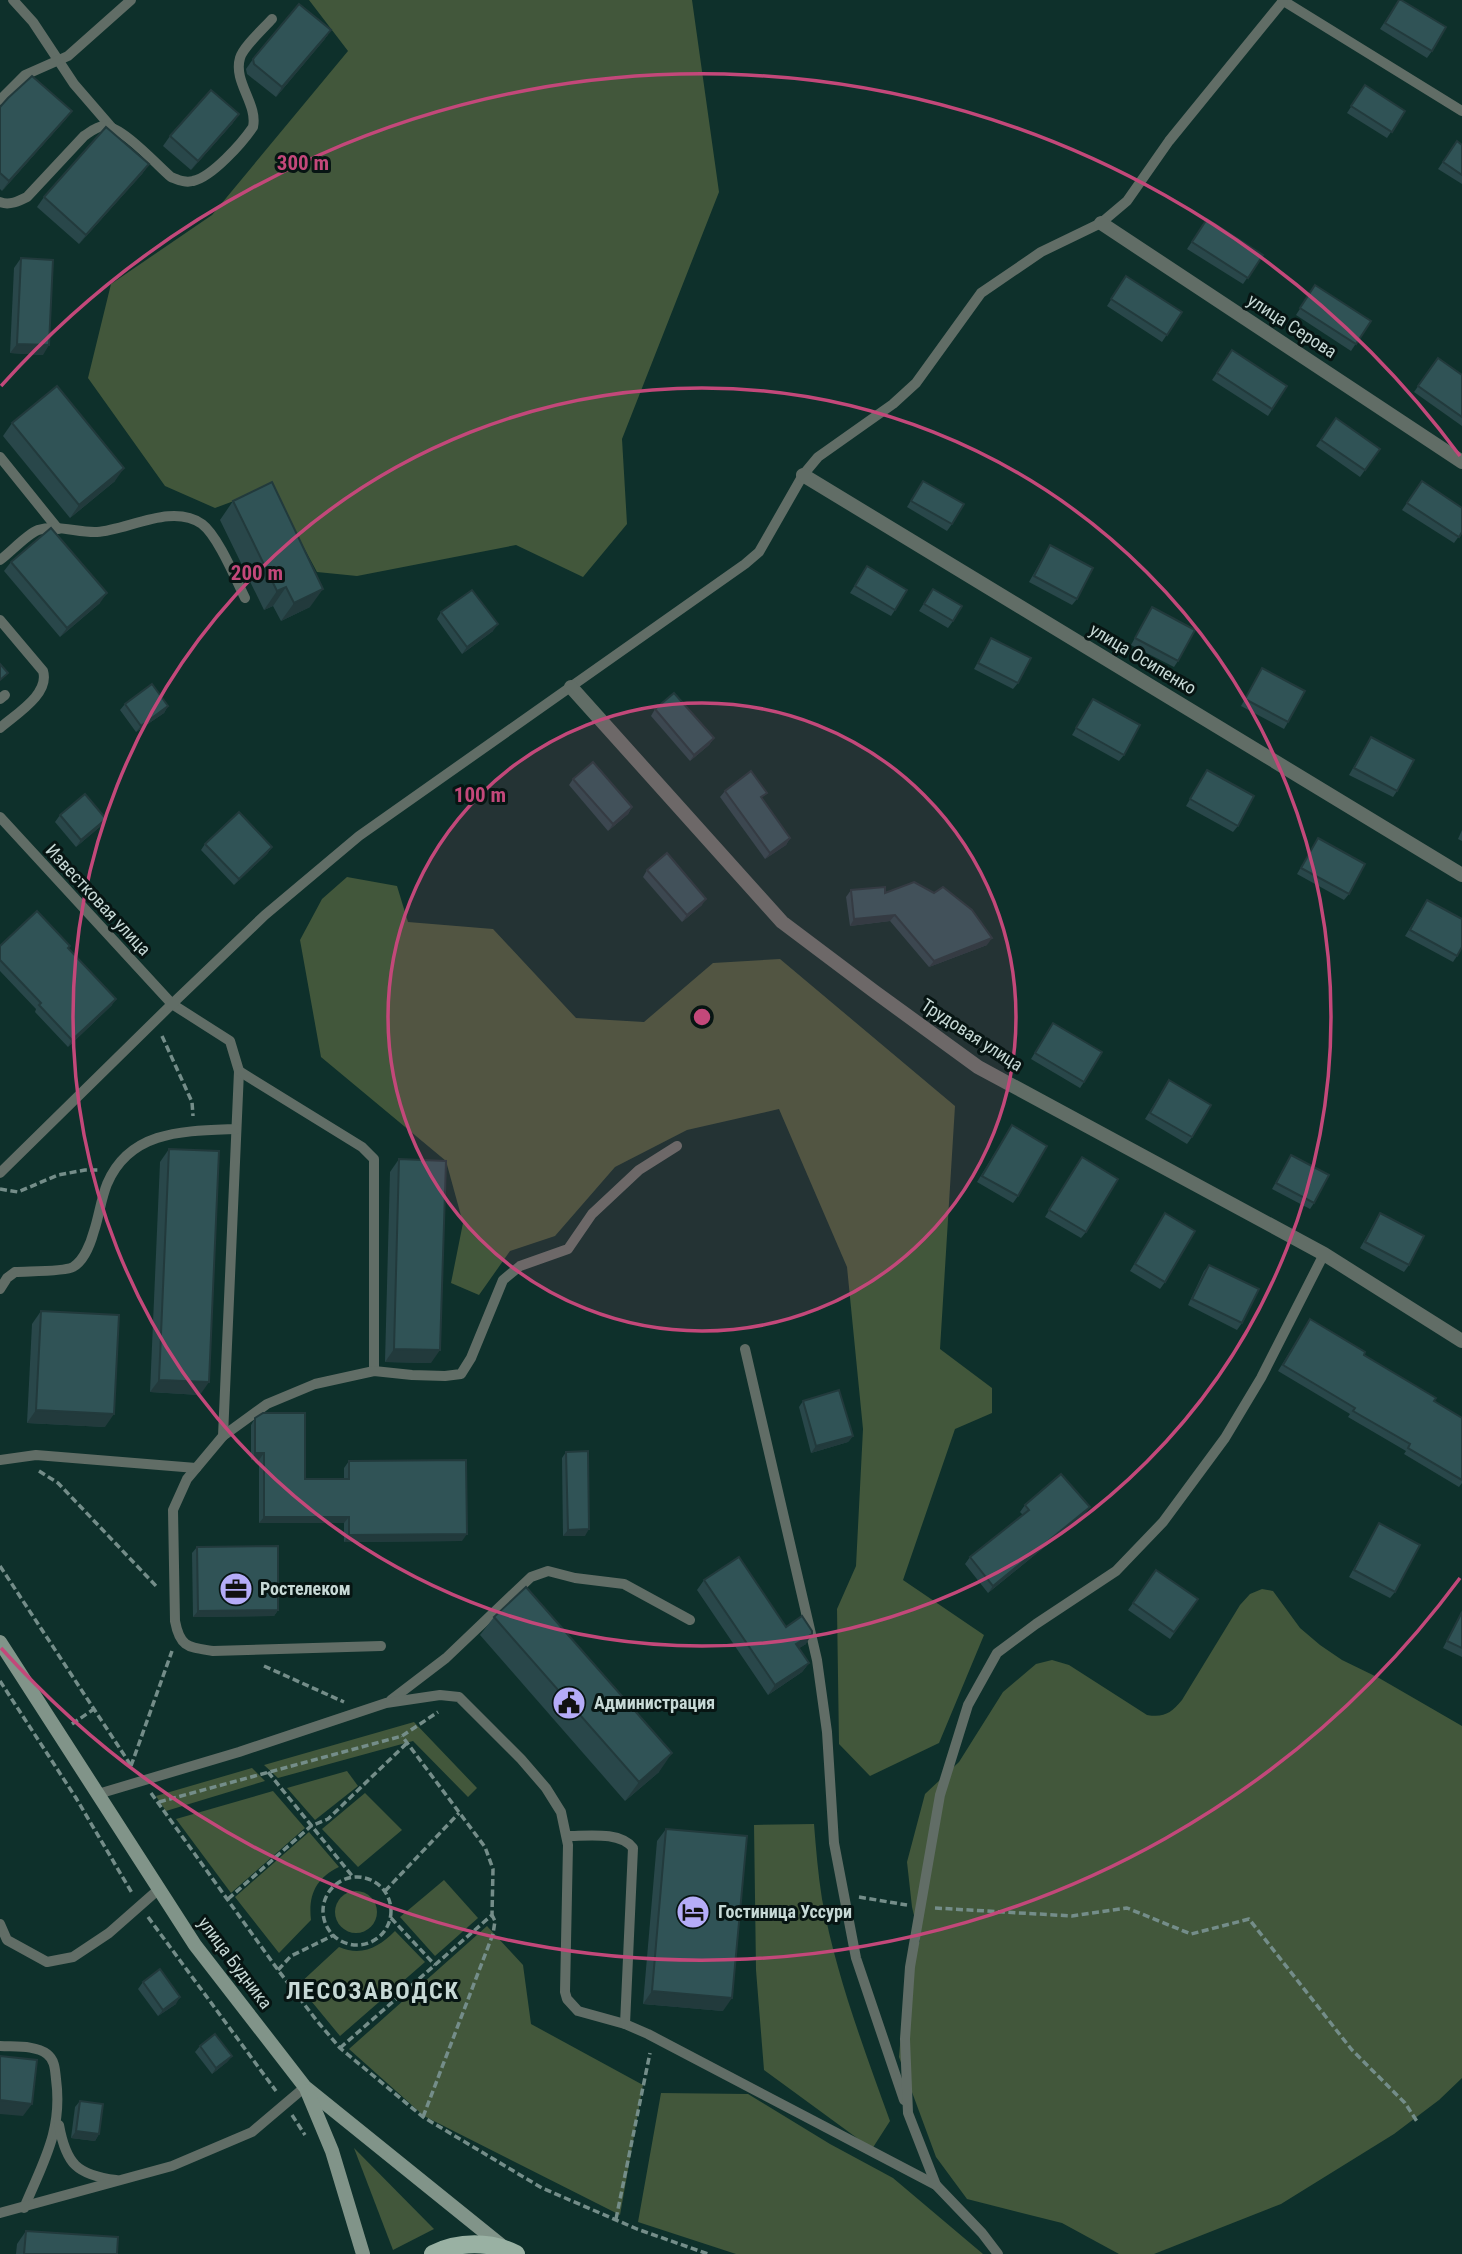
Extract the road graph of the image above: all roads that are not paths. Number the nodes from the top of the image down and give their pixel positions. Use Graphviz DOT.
graph roads {
  1 [pos="13,0"];
  2 [pos="131,0"];
  3 [pos="1283,1"];
  4 [pos="272,19"];
  5 [pos="58,61"];
  6 [pos="0,100"];
  7 [pos="1462,111"];
  8 [pos="113,128"];
  9 [pos="0,202"];
  10 [pos="1101,223"];
  11 [pos="0,457"];
  12 [pos="1462,462"];
  13 [pos="803,475"];
  14 [pos="58,529"];
  15 [pos="0,560"];
  16 [pos="245,598"];
  17 [pos="0,620"];
  18 [pos="571,687"];
  19 [pos="0,728"];
  20 [pos="0,817"];
  21 [pos="1462,875"];
  22 [pos="172,1004"];
  23 [pos="239,1071"];
  24 [pos="236,1129"];
  25 [pos="677,1146"];
  26 [pos="0,1173"];
  27 [pos="1324,1254"];
  28 [pos="0,1289"];
  29 [pos="1462,1341"];
  30 [pos="746,1349"];
  31 [pos="374,1371"];
  32 [pos="223,1436"];
  33 [pos="0,1460"];
  34 [pos="196,1468"];
  35 [pos="690,1620"];
  36 [pos="0,1642"];
  37 [pos="381,1646"];
  38 [pos="386,1703"];
  39 [pos="98,1794"];
  40 [pos="567,1836"];
  41 [pos="159,1889"];
  42 [pos="0,1924"];
  43 [pos="625,2024"];
  44 [pos="0,2046"];
  45 [pos="305,2087"];
  46 [pos="908,2113"];
  47 [pos="58,2116"];
  48 [pos="120,2181"];
  49 [pos="936,2185"];
  50 [pos="24,2208"];
  51 [pos="0,2213"];
  52 [pos="510,2251"];
  53 [pos="363,2254"];
  54 [pos="433,2254"];
  55 [pos="998,2254"];
  1 -- 5 [label="lane"];
  2 -- 5 [label="lane"];
  3 -- 7 [label="lane"];
  3 -- 10 [label="lane"];
  4 -- 8 [label="lane"];
  5 -- 6 [label="lane"];
  5 -- 8 [label="lane"];
  8 -- 9 [label="lane"];
  10 -- 12 [label="street, улица Серова"];
  10 -- 13 [label="lane"];
  11 -- 14 [label="lane"];
  13 -- 18 [label="lane"];
  13 -- 21 [label="street, улица Осипенко"];
  14 -- 15 [label="lane"];
  14 -- 16 [label="lane"];
  17 -- 19 [label="lane"];
  18 -- 22 [label="lane"];
  18 -- 27 [label="street, Трудовая улица"];
  20 -- 22 [label="lane, Известковая улица"];
  22 -- 23 [label="lane, Известковая улица"];
  22 -- 26 [label="lane"];
  23 -- 24 [label="lane"];
  23 -- 31 [label="lane"];
  24 -- 28 [label="lane"];
  24 -- 32 [label="lane"];
  25 -- 31 [label="lane"];
  27 -- 29 [label="street, Трудовая улица"];
  27 -- 46 [label="lane"];
  30 -- 46 [label="lane"];
  31 -- 32 [label="lane"];
  32 -- 34 [label="lane"];
  33 -- 34 [label="lane"];
  34 -- 37 [label="lane"];
  35 -- 38 [label="lane"];
  36 -- 39 [label="main road, улица Будника"];
  38 -- 39 [label="lane"];
  38 -- 40 [label="lane"];
  39 -- 41 [label="main road, улица Будника"];
  40 -- 43 [label="lane"];
  40 -- 43 [label="lane"];
  41 -- 42 [label="lane"];
  41 -- 45 [label="main road, улица Будника"];
  43 -- 49 [label="lane"];
  44 -- 47 [label="lane"];
  45 -- 48 [label="lane"];
  45 -- 52 [label="main road, улица Будника"];
  45 -- 53 [label="main road"];
  46 -- 49 [label="lane"];
  47 -- 48 [label="lane"];
  47 -- 50 [label="lane"];
  48 -- 50 [label="lane"];
  49 -- 55 [label="lane"];
  50 -- 51 [label="lane"];
  52 -- 54 [label="main road"];
}
